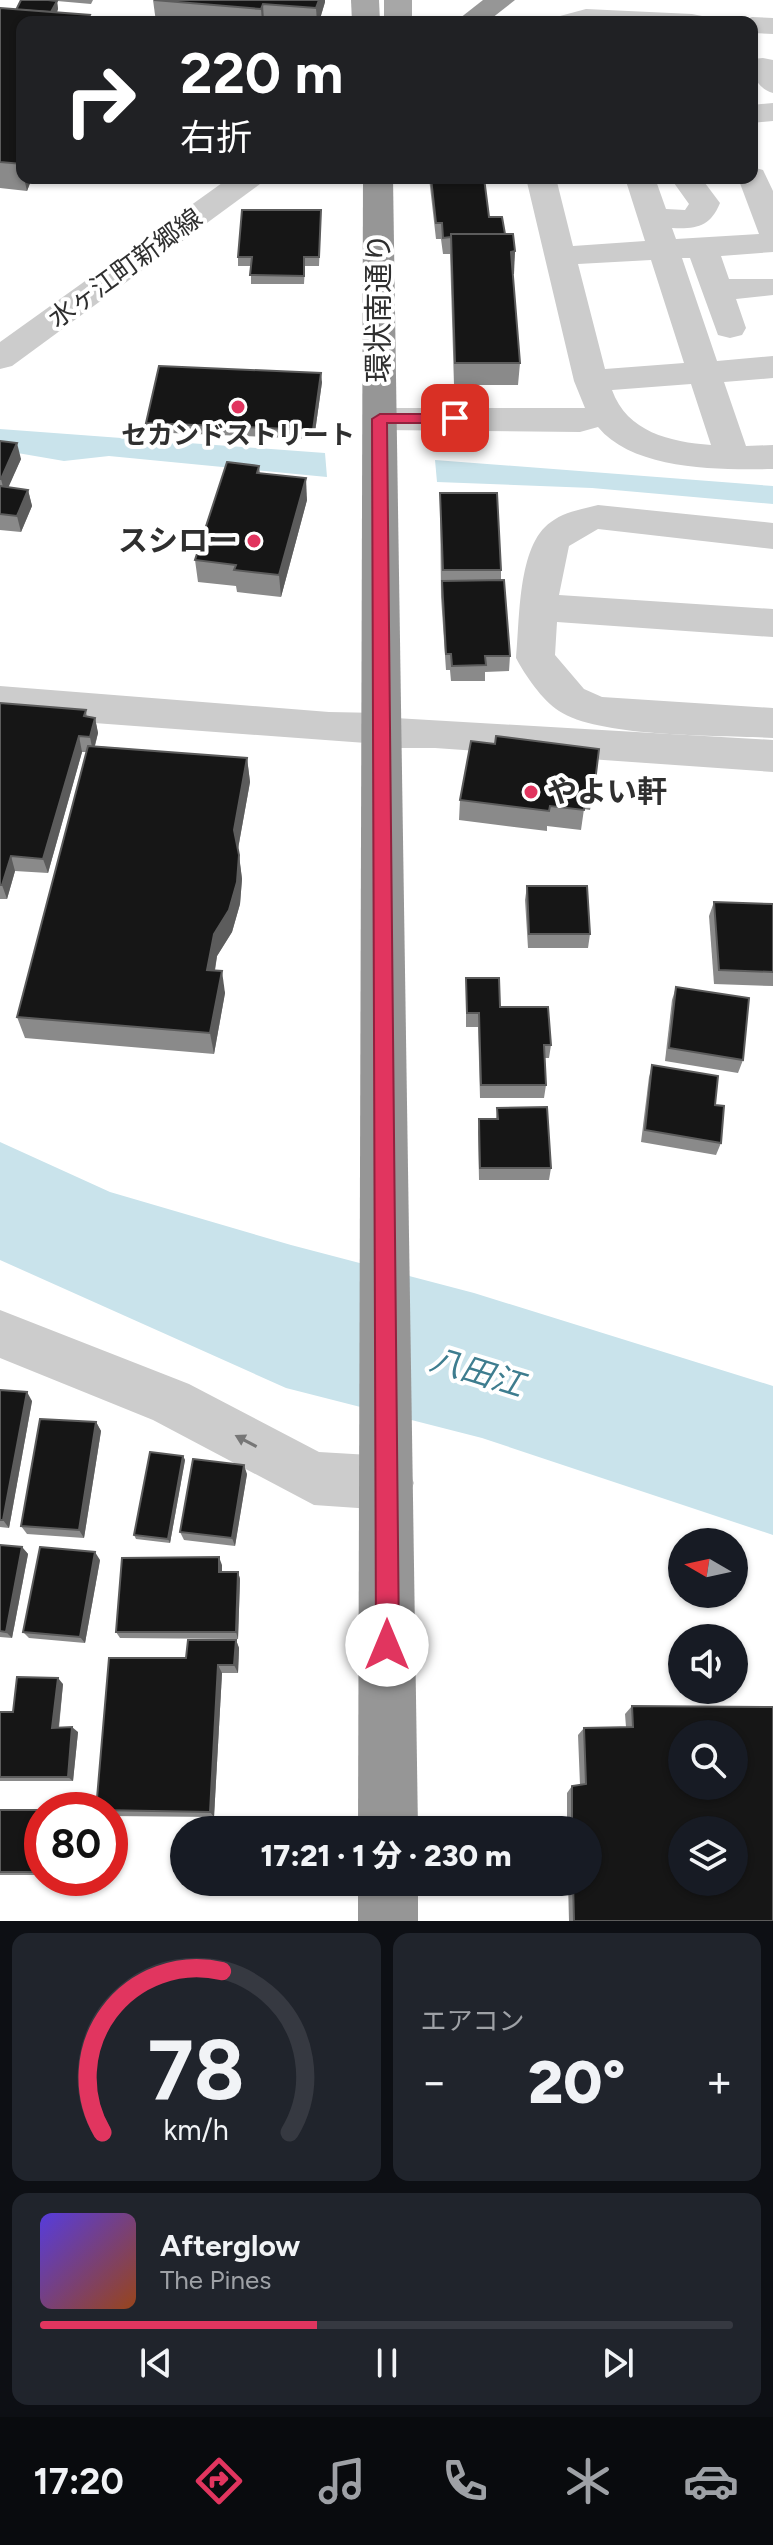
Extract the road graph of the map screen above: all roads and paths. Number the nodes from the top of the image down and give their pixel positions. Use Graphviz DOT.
graph roads {
  1 [pos="501,0"];
  2 [pos="478,16"];
  3 [pos="758,66"];
  4 [pos="773,84"];
  5 [pos="761,175"];
  6 [pos="241,184"];
  7 [pos="378,184"];
  8 [pos="552,184"];
  9 [pos="642,184"];
  10 [pos="690,184"];
  11 [pos="653,218"];
  12 [pos="773,232"];
  13 [pos="773,243"];
  14 [pos="702,247"];
  15 [pos="662,250"];
  16 [pos="561,256"];
  17 [pos="765,287"];
  18 [pos="717,290"];
  19 [pos="730,328"];
  20 [pos="0,358"];
  21 [pos="773,367"];
  22 [pos="705,372"];
  23 [pos="591,381"];
  24 [pos="605,413"];
  25 [pos="380,419"];
  26 [pos="773,457"];
  27 [pos="733,459"];
  28 [pos="773,536"];
  29 [pos="541,607"];
  30 [pos="773,623"];
  31 [pos="0,701"];
  32 [pos="773,723"];
  33 [pos="381,730"];
  34 [pos="773,756"];
  35 [pos="0,1334"];
  36 [pos="387,1483"];
  37 [pos="388,1816"];
  38 [pos="388,1896"];
  39 [pos="388,1921"];
  1 -- 2 [label="highway"];
  3 -- 4 [label="street"];
  5 -- 12 [label="street"];
  6 -- 20 [label="street, 水ヶ江町新郷線"];
  7 -- 25 [label="highway, 環状南通り"];
  8 -- 16 [label="street"];
  9 -- 11 [label="street"];
  10 -- 11 [label="street"];
  11 -- 15 [label="street"];
  13 -- 14 [label="street"];
  14 -- 15 [label="street"];
  14 -- 18 [label="street"];
  15 -- 16 [label="street"];
  15 -- 22 [label="street"];
  16 -- 23 [label="street"];
  17 -- 18 [label="street"];
  18 -- 19 [label="street"];
  21 -- 22 [label="street"];
  22 -- 23 [label="street"];
  22 -- 27 [label="street"];
  23 -- 24 [label="street"];
  24 -- 25 [label="street"];
  24 -- 27 [label="street"];
  25 -- 33 [label="highway, 環状南通り"];
  26 -- 27 [label="street"];
  28 -- 29 [label="street"];
  29 -- 30 [label="street"];
  29 -- 32 [label="street"];
  31 -- 33 [label="street"];
  33 -- 34 [label="street"];
  33 -- 36 [label="highway, 環状南通り"];
  36 -- 35 [label="street, one-way"];
  36 -- 37 [label="highway, 環状南通り"];
  38 -- 39 [label="highway"];
}
